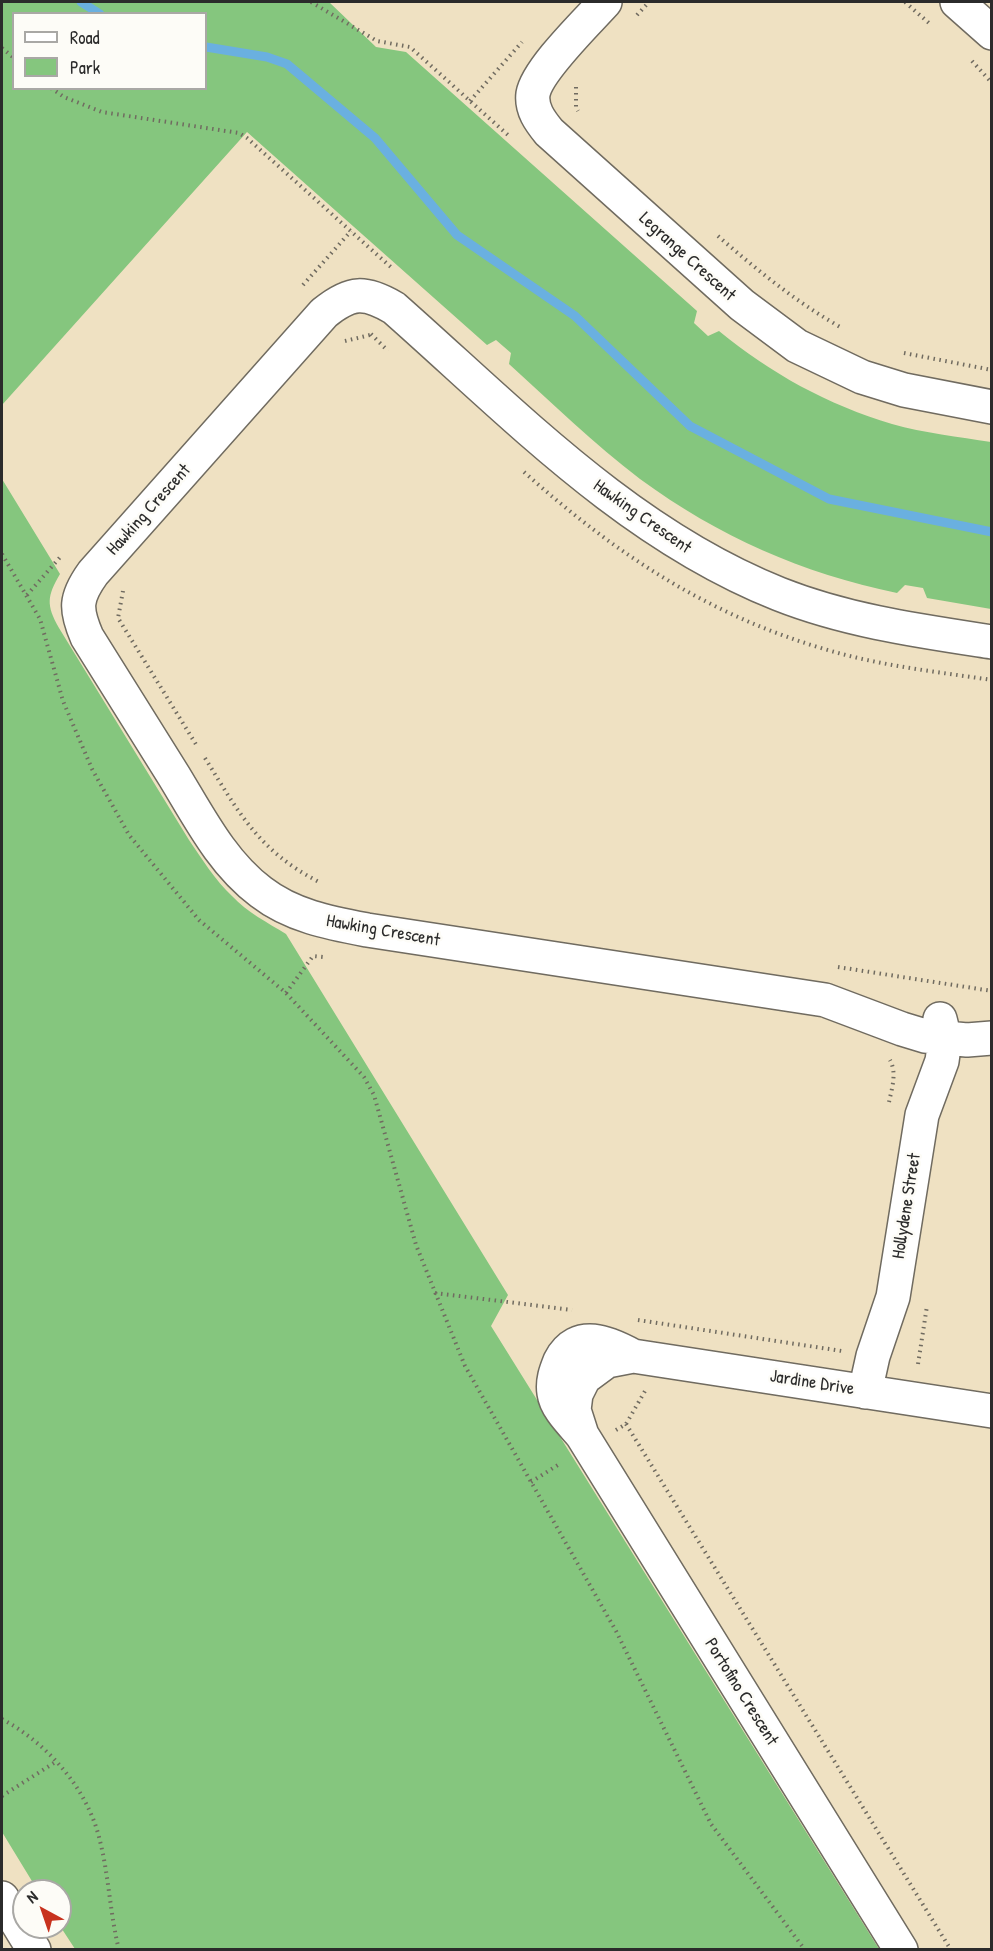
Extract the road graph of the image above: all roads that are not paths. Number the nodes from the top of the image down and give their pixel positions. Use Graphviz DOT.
graph roads {
  1 [pos="605,2"];
  2 [pos="957,2"];
  3 [pos="992,33"];
  4 [pos="992,407"];
  5 [pos="992,642"];
  6 [pos="992,1016"];
  7 [pos="936,1030"];
  8 [pos="992,1038"];
  9 [pos="569,1376"];
  10 [pos="876,1393"];
  11 [pos="992,1411"];
  12 [pos="2,1898"];
  13 [pos="34,1950"];
  14 [pos="901,1950"];
  1 -- 4 [label="street, Legrange Crescent"];
  2 -- 3 [label="street"];
  5 -- 7 [label="street, Hawking Crescent"];
  6 -- 7 [label="street, Hawking Crescent"];
  7 -- 8 [label="street, Hawking Crescent"];
  7 -- 10 [label="street, Hollydene Street"];
  9 -- 10 [label="street, Jardine Drive"];
  9 -- 14 [label="street, Portofino Crescent"];
  10 -- 11 [label="street, Jardine Drive"];
  12 -- 13 [label="street"];
}
